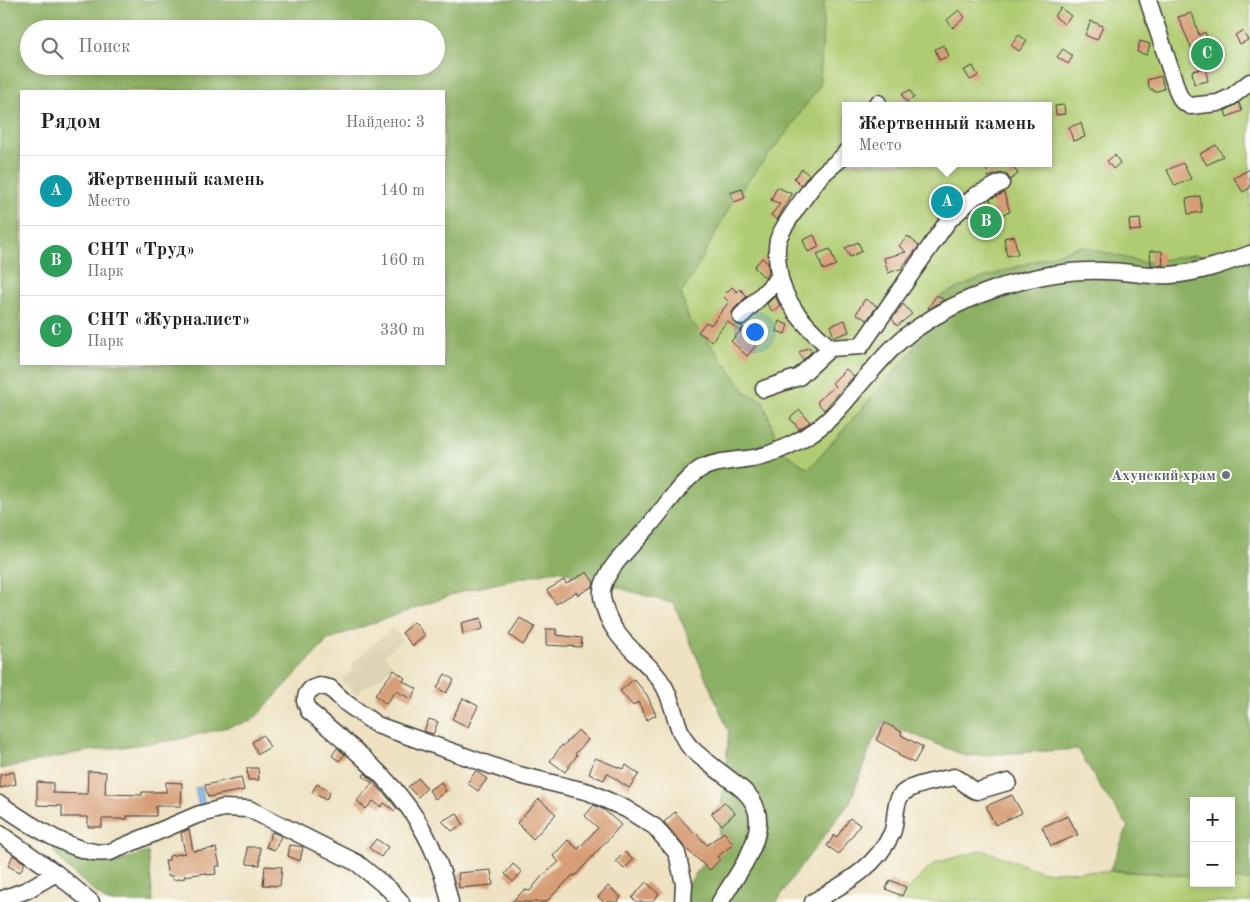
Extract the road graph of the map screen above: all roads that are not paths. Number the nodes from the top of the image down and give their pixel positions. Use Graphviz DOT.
graph roads {
  1 [pos="1148,0"];
  2 [pos="1250,82"];
  3 [pos="842,156"];
  4 [pos="1000,183"];
  5 [pos="1250,254"];
  6 [pos="779,278"];
  7 [pos="741,316"];
  8 [pos="861,346"];
  9 [pos="830,348"];
  10 [pos="868,375"];
  11 [pos="764,389"];
  12 [pos="1008,782"];
  13 [pos="0,804"];
  14 [pos="0,834"];
  15 [pos="56,873"];
  16 [pos="0,900"];
  17 [pos="91,902"];
  18 [pos="400,902"];
  19 [pos="450,902"];
  20 [pos="683,902"];
  21 [pos="720,902"];
  22 [pos="813,902"];
  1 -- 2 [label="street"];
  3 -- 6 [label="street"];
  4 -- 8 [label="street"];
  5 -- 10 [label="street"];
  6 -- 7 [label="street"];
  6 -- 9 [label="street"];
  8 -- 9 [label="street"];
  8 -- 10 [label="street"];
  9 -- 11 [label="street"];
  10 -- 21 [label="street"];
  12 -- 22 [label="street"];
  13 -- 18 [label="street"];
  14 -- 15 [label="street"];
  15 -- 16 [label="street"];
  15 -- 17 [label="street"];
  19 -- 20 [label="street"];
}
